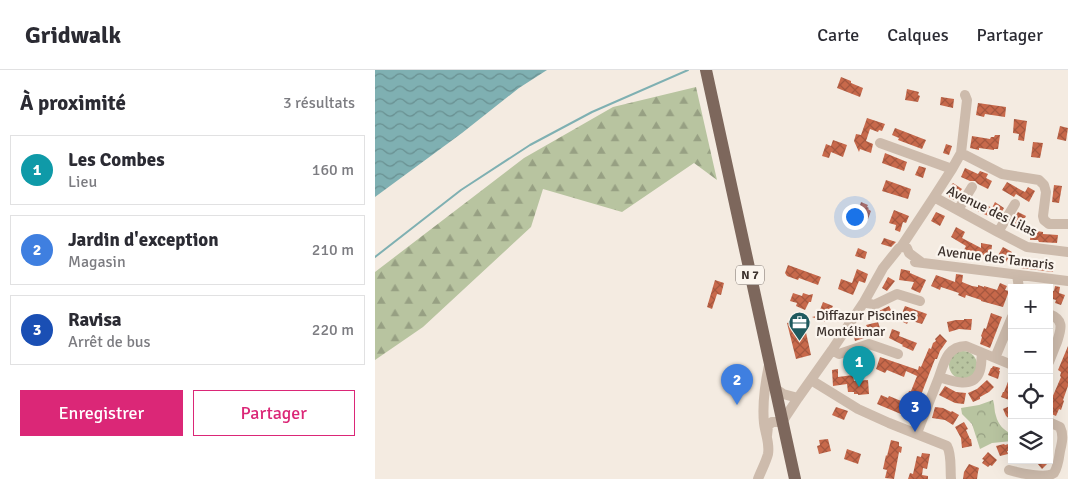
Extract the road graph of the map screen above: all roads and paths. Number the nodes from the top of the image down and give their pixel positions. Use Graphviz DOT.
graph roads {
  1 [pos="706,70"];
  2 [pos="965,94"];
  3 [pos="880,142"];
  4 [pos="961,153"];
  5 [pos="952,169"];
  6 [pos="971,187"];
  7 [pos="934,197"];
  8 [pos="1015,204"];
  9 [pos="958,210"];
  10 [pos="1068,224"];
  11 [pos="998,232"];
  12 [pos="904,251"];
  13 [pos="1068,252"];
  14 [pos="1017,275"];
  15 [pos="1034,277"];
  16 [pos="1068,281"];
  17 [pos="1018,284"];
  18 [pos="1030,284"];
  19 [pos="920,301"];
  20 [pos="864,302"];
  21 [pos="1053,315"];
  22 [pos="1008,327"];
  23 [pos="1053,344"];
  24 [pos="832,350"];
  25 [pos="982,353"];
  26 [pos="898,354"];
  27 [pos="995,358"];
  28 [pos="944,363"];
  29 [pos="1008,363"];
  30 [pos="769,364"];
  31 [pos="939,378"];
  32 [pos="811,380"];
  33 [pos="950,380"];
  34 [pos="775,388"];
  35 [pos="798,398"];
  36 [pos="782,422"];
  37 [pos="1053,424"];
  38 [pos="917,433"];
  39 [pos="767,436"];
  40 [pos="1009,470"];
  41 [pos="758,479"];
  42 [pos="795,479"];
  43 [pos="951,479"];
  1 -- 30 [label="main road, N 7"];
  2 -- 4 [label="street"];
  3 -- 5 [label="street"];
  4 -- 5 [label="street"];
  4 -- 10 [label="street"];
  5 -- 7 [label="street"];
  6 -- 9 [label="street"];
  7 -- 9 [label="street, Avenue des Lilas"];
  7 -- 12 [label="street"];
  8 -- 11 [label="street"];
  9 -- 11 [label="street, Avenue des Lilas"];
  11 -- 13 [label="street, Avenue des Lilas"];
  12 -- 14 [label="street, Avenue des Tamaris"];
  12 -- 20 [label="street"];
  14 -- 15 [label="street, Avenue des Tamaris"];
  14 -- 17 [label="street"];
  15 -- 16 [label="street, Avenue des Tamaris"];
  15 -- 18 [label="street"];
  19 -- 20 [label="street"];
  20 -- 24 [label="street"];
  21 -- 23 [label="street"];
  22 -- 27 [label="street"];
  24 -- 26 [label="street"];
  24 -- 32 [label="street"];
  25 -- 27 [label="street"];
  25 -- 28 [label="street"];
  25 -- 33 [label="street"];
  27 -- 29 [label="street"];
  28 -- 31 [label="street"];
  28 -- 33 [label="street"];
  30 -- 34 [label="main road, N 7"];
  30 -- 39 [label="street"];
  31 -- 33 [label="street"];
  31 -- 38 [label="street"];
  32 -- 35 [label="street"];
  32 -- 38 [label="street"];
  34 -- 35 [label="street"];
  34 -- 36 [label="main road, N 7"];
  35 -- 36 [label="street"];
  36 -- 39 [label="street"];
  36 -- 42 [label="main road, N 7"];
  37 -- 40 [label="street"];
  38 -- 43 [label="street"];
  39 -- 41 [label="street"];
}
